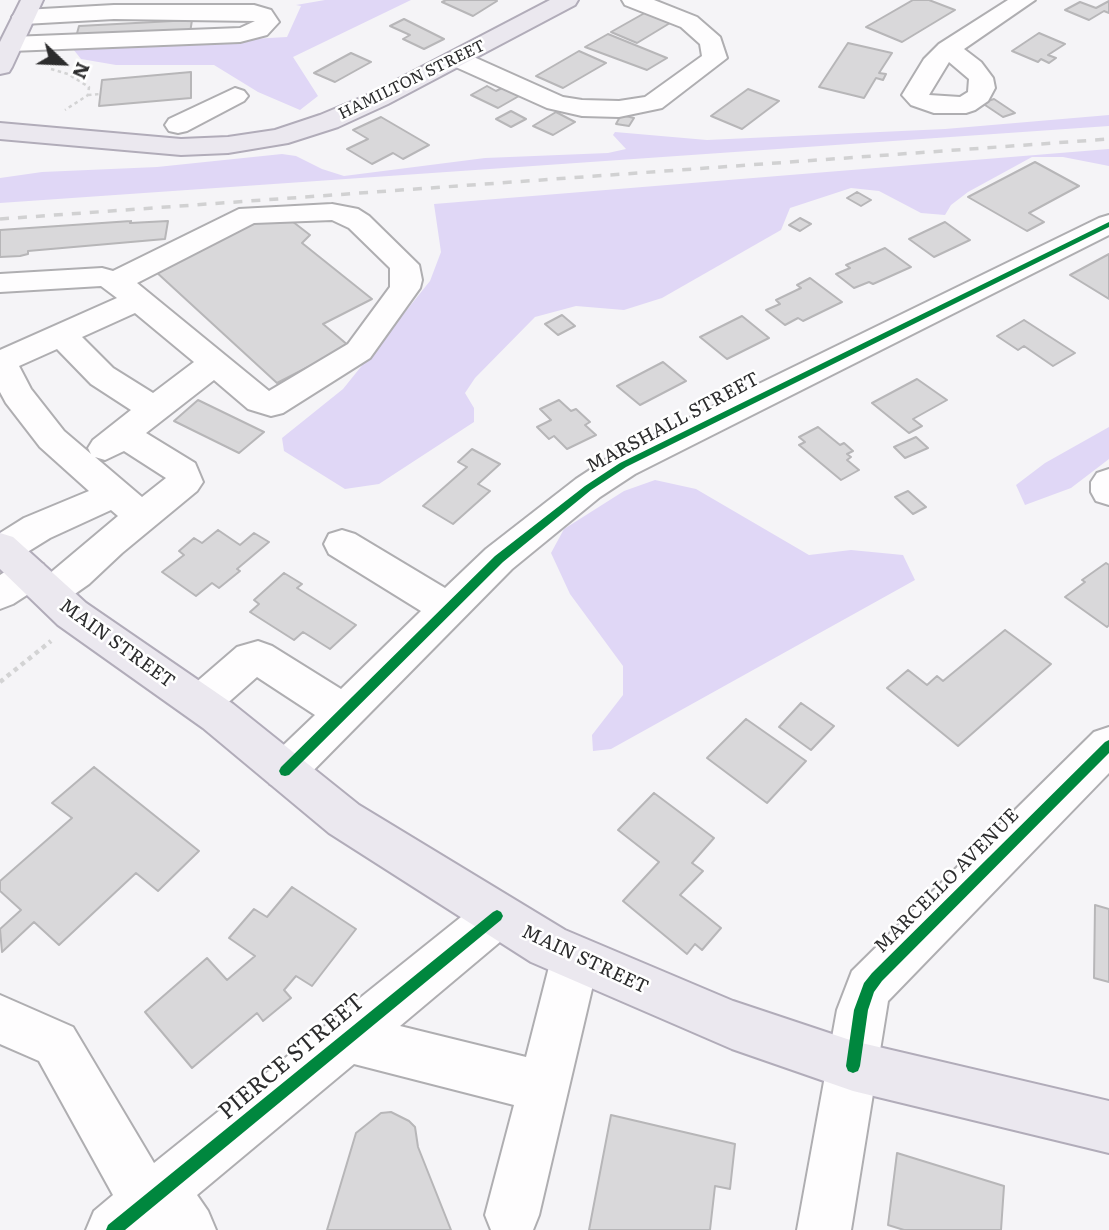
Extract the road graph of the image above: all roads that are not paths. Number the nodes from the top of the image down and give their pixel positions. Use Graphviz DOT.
graph roads {
  1 [pos="567,0"];
  2 [pos="633,0"];
  3 [pos="1024,0"];
  4 [pos="21,13"];
  5 [pos="948,49"];
  6 [pos="5,51"];
  7 [pos="458,59"];
  8 [pos="235,96"];
  9 [pos="175,123"];
  10 [pos="0,131"];
  11 [pos="1109,224"];
  12 [pos="0,283"];
  13 [pos="127,291"];
  14 [pos="62,335"];
  15 [pos="0,362"];
  16 [pos="214,363"];
  17 [pos="155,410"];
  18 [pos="122,435"];
  19 [pos="81,467"];
  20 [pos="1109,482"];
  21 [pos="1109,492"];
  22 [pos="113,493"];
  23 [pos="143,518"];
  24 [pos="342,544"];
  25 [pos="16,571"];
  26 [pos="448,609"];
  27 [pos="200,703"];
  28 [pos="344,712"];
  29 [pos="1102,761"];
  30 [pos="285,771"];
  31 [pos="497,916"];
  32 [pos="575,959"];
  33 [pos="0,1018"];
  34 [pos="349,1038"];
  35 [pos="853,1066"];
  36 [pos="543,1087"];
  37 [pos="1109,1127"];
  38 [pos="153,1213"];
  39 [pos="512,1215"];
  40 [pos="824,1230"];
  1 -- 7 [label="main road, HAMILTON STREET"];
  2 -- 7 [label="street"];
  3 -- 5 [label="street"];
  4 -- 6 [label="main road"];
  4 -- 6 [label="street"];
  7 -- 9 [label="main road, HAMILTON STREET"];
  8 -- 9 [label="street"];
  9 -- 10 [label="main road, HAMILTON STREET"];
  11 -- 26 [label="street, MARSHALL STREET"];
  12 -- 13 [label="street"];
  13 -- 14 [label="street"];
  13 -- 16 [label="street"];
  13 -- 16 [label="street"];
  14 -- 15 [label="street"];
  14 -- 17 [label="street"];
  15 -- 19 [label="street"];
  16 -- 17 [label="street"];
  17 -- 18 [label="street"];
  18 -- 19 [label="street"];
  18 -- 23 [label="street"];
  19 -- 22 [label="street"];
  20 -- 21 [label="street"];
  22 -- 23 [label="street"];
  22 -- 25 [label="street"];
  23 -- 25 [label="street"];
  24 -- 26 [label="street"];
  25 -- 27 [label="main road, MAIN STREET"];
  26 -- 28 [label="street, MARSHALL STREET"];
  27 -- 28 [label="street"];
  27 -- 30 [label="main road, MAIN STREET"];
  28 -- 30 [label="street, MARSHALL STREET"];
  29 -- 35 [label="street, MARCELLO AVENUE"];
  30 -- 31 [label="main road, MAIN STREET"];
  31 -- 32 [label="main road, MAIN STREET"];
  31 -- 34 [label="street, PIERCE STREET"];
  32 -- 35 [label="main road, MAIN STREET"];
  32 -- 36 [label="street"];
  33 -- 38 [label="street"];
  34 -- 36 [label="street"];
  34 -- 38 [label="street, PIERCE STREET"];
  35 -- 37 [label="main road, MAIN STREET"];
  35 -- 40 [label="street, MARCELLO AVENUE"];
  36 -- 39 [label="street"];
}
